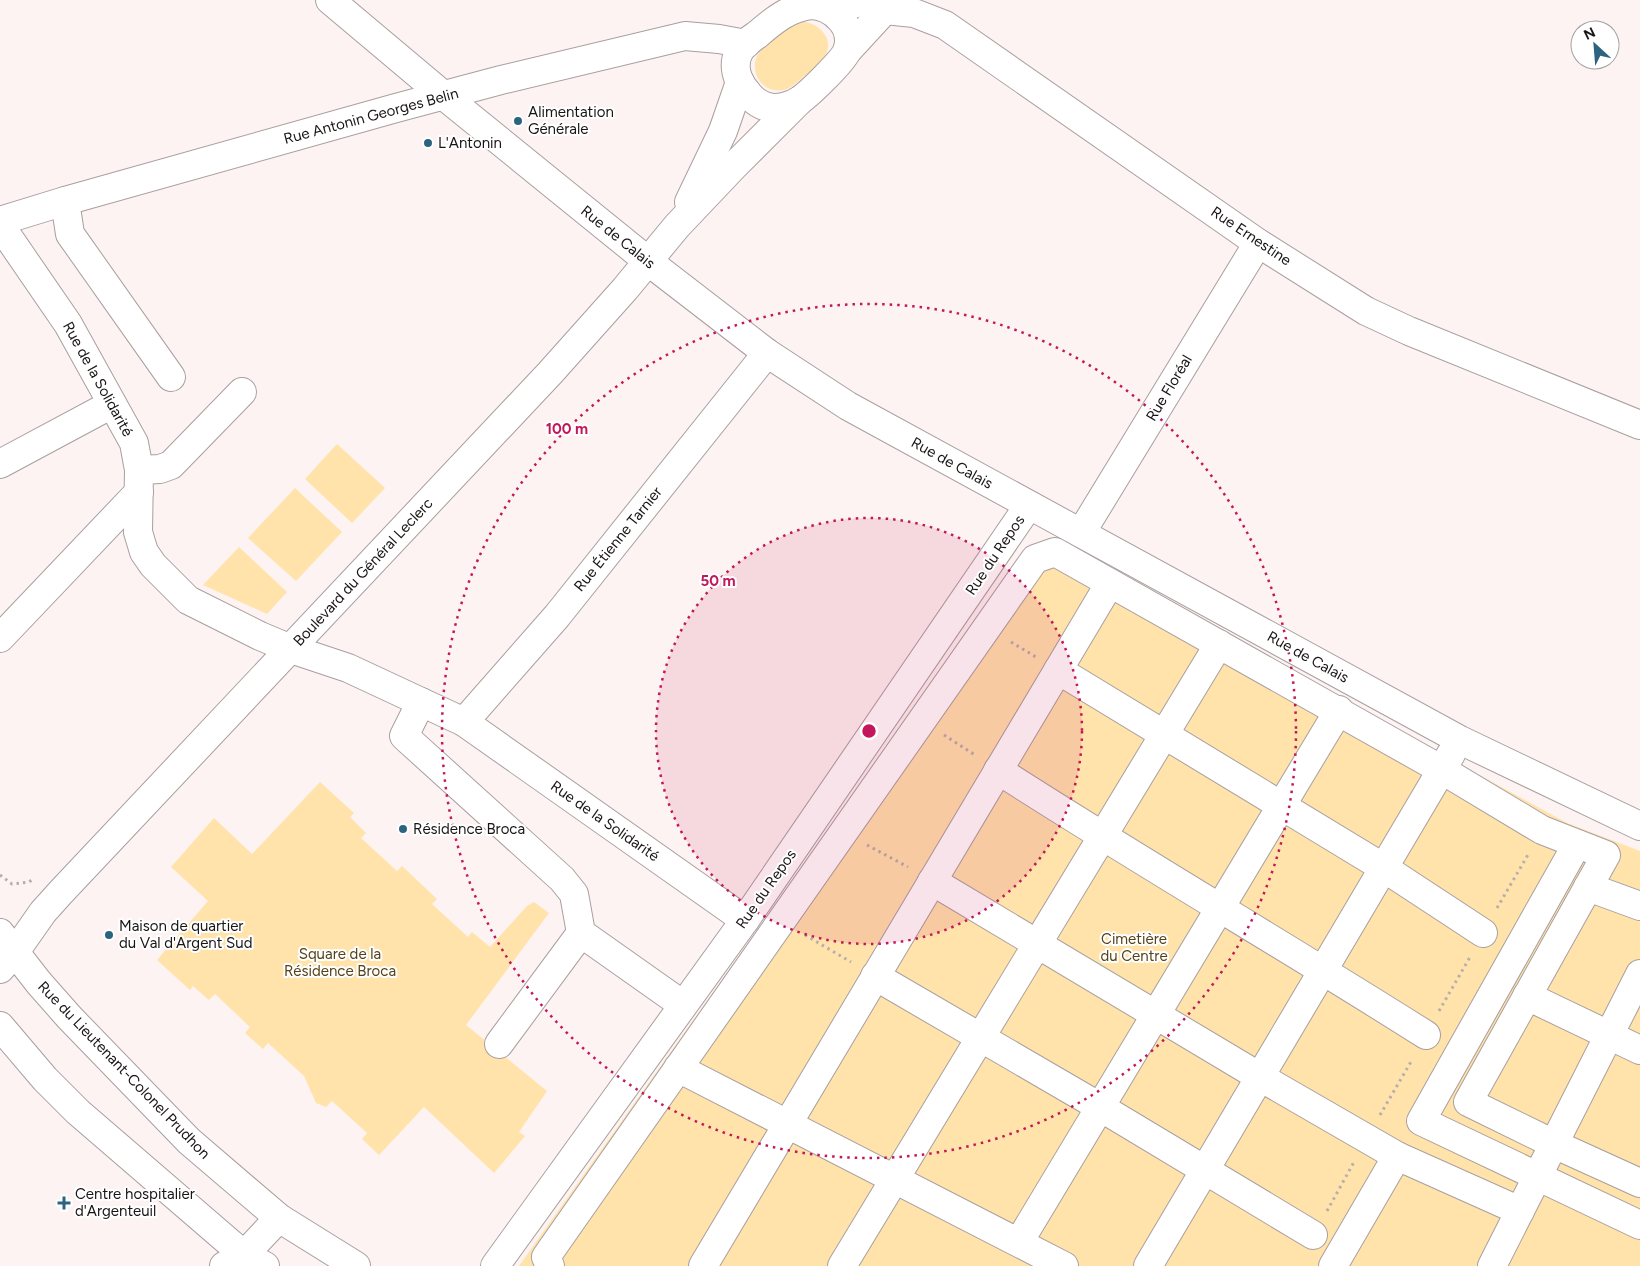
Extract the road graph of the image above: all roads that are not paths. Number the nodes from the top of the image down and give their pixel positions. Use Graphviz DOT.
graph roads {
  1 [pos="330,0"];
  2 [pos="881,3"];
  3 [pos="818,5"];
  4 [pos="746,44"];
  5 [pos="848,50"];
  6 [pos="740,82"];
  7 [pos="443,95"];
  8 [pos="799,101"];
  9 [pos="65,201"];
  10 [pos="0,221"];
  11 [pos="0,225"];
  12 [pos="677,226"];
  13 [pos="1258,243"];
  14 [pos="648,262"];
  15 [pos="767,353"];
  16 [pos="172,377"];
  17 [pos="242,392"];
  18 [pos="112,404"];
  19 [pos="1640,426"];
  20 [pos="0,464"];
  21 [pos="139,481"];
  22 [pos="1029,505"];
  23 [pos="1081,532"];
  24 [pos="1110,583"];
  25 [pos="0,638"];
  26 [pos="1219,644"];
  27 [pos="291,649"];
  28 [pos="1058,670"];
  29 [pos="421,702"];
  30 [pos="1338,710"];
  31 [pos="464,722"];
  32 [pos="1164,734"];
  33 [pos="1460,740"];
  34 [pos="998,770"];
  35 [pos="1442,770"];
  36 [pos="1282,806"];
  37 [pos="1640,826"];
  38 [pos="1102,837"];
  39 [pos="1577,844"];
  40 [pos="1384,868"];
  41 [pos="932,880"];
  42 [pos="1588,887"];
  43 [pos="1640,906"];
  44 [pos="1220,908"];
  45 [pos="43,912"];
  46 [pos="745,920"];
  47 [pos="0,924"];
  48 [pos="581,933"];
  49 [pos="1483,933"];
  50 [pos="1037,944"];
  51 [pos="5,951"];
  52 [pos="1323,970"];
  53 [pos="1640,974"];
  54 [pos="875,976"];
  55 [pos="1527,996"];
  56 [pos="683,1005"];
  57 [pos="1156,1014"];
  58 [pos="0,1026"];
  59 [pos="1426,1034"];
  60 [pos="1609,1035"];
  61 [pos="981,1037"];
  62 [pos="498,1044"];
  63 [pos="1640,1050"];
  64 [pos="678,1068"];
  65 [pos="1260,1077"];
  66 [pos="1100,1108"];
  67 [pos="787,1124"];
  68 [pos="1554,1144"];
  69 [pos="1397,1156"];
  70 [pos="1205,1170"];
  71 [pos="1538,1175"];
  72 [pos="895,1179"];
  73 [pos="1640,1183"];
  74 [pos="1520,1211"];
  75 [pos="279,1218"];
  76 [pos="1640,1225"];
  77 [pos="1313,1235"];
  78 [pos="1019,1242"];
  79 [pos="244,1262"];
  80 [pos="356,1266"];
  81 [pos="495,1266"];
  82 [pos="550,1266"];
  83 [pos="702,1266"];
  84 [pos="842,1266"];
  85 [pos="1064,1266"];
  86 [pos="1148,1266"];
  87 [pos="1333,1266"];
  88 [pos="1492,1266"];
  1 -- 7 [label="street, Rue de Calais"];
  2 -- 3 [label="street"];
  2 -- 5 [label="street"];
  2 -- 13 [label="street, Rue Ernestine"];
  3 -- 4 [label="street"];
  3 -- 5 [label="street"];
  4 -- 6 [label="street"];
  4 -- 7 [label="street, Rue Antonin Georges Belin"];
  5 -- 8 [label="street"];
  6 -- 8 [label="street"];
  6 -- 12 [label="street, Boulevard du Général Leclerc"];
  7 -- 9 [label="street, Rue Antonin Georges Belin"];
  7 -- 14 [label="street, Rue de Calais"];
  8 -- 12 [label="street, Boulevard du Général Leclerc"];
  9 -- 10 [label="street, Rue Antonin Georges Belin"];
  9 -- 16 [label="street"];
  11 -- 18 [label="street, Rue de la Solidarité"];
  12 -- 14 [label="street, Boulevard du Général Leclerc"];
  13 -- 19 [label="street, Rue Ernestine"];
  13 -- 23 [label="street, Rue Floréal"];
  14 -- 15 [label="street, Rue de Calais"];
  14 -- 27 [label="street, Boulevard du Général Leclerc"];
  15 -- 22 [label="street, Rue de Calais"];
  15 -- 31 [label="street, Rue Étienne Tarnier"];
  17 -- 21 [label="street"];
  18 -- 20 [label="street"];
  18 -- 21 [label="street, Rue de la Solidarité"];
  21 -- 25 [label="street"];
  21 -- 27 [label="street, Rue de la Solidarité"];
  22 -- 23 [label="street, Rue de Calais"];
  22 -- 46 [label="street, Rue du Repos"];
  23 -- 33 [label="street, Rue de Calais"];
  24 -- 26 [label="street"];
  24 -- 28 [label="street"];
  24 -- 64 [label="street"];
  26 -- 30 [label="street"];
  26 -- 32 [label="street"];
  27 -- 29 [label="street, Rue de la Solidarité"];
  27 -- 45 [label="street, Boulevard du Général Leclerc"];
  28 -- 32 [label="street"];
  28 -- 34 [label="street"];
  29 -- 31 [label="street, Rue de la Solidarité"];
  29 -- 48 [label="street"];
  30 -- 35 [label="street"];
  30 -- 36 [label="street"];
  31 -- 46 [label="street, Rue de la Solidarité"];
  32 -- 36 [label="street"];
  32 -- 38 [label="street"];
  33 -- 35 [label="street"];
  33 -- 37 [label="street, Rue de Calais"];
  34 -- 38 [label="street"];
  34 -- 41 [label="street"];
  35 -- 39 [label="street"];
  35 -- 40 [label="street"];
  36 -- 40 [label="street"];
  36 -- 44 [label="street"];
  38 -- 44 [label="street"];
  38 -- 50 [label="street"];
  39 -- 42 [label="street"];
  39 -- 71 [label="street"];
  40 -- 49 [label="street"];
  40 -- 52 [label="street"];
  41 -- 50 [label="street"];
  41 -- 54 [label="street"];
  42 -- 43 [label="street"];
  42 -- 55 [label="street"];
  44 -- 52 [label="street"];
  44 -- 57 [label="street"];
  45 -- 47 [label="street"];
  45 -- 51 [label="street, Boulevard du Général Leclerc"];
  46 -- 56 [label="street, Rue du Repos"];
  48 -- 56 [label="street"];
  48 -- 62 [label="street"];
  50 -- 57 [label="street"];
  50 -- 61 [label="street"];
  51 -- 75 [label="street, Rue du Lieutenant-Colonel Prudhon"];
  52 -- 59 [label="street"];
  52 -- 65 [label="street"];
  53 -- 60 [label="street"];
  54 -- 61 [label="street"];
  54 -- 67 [label="street"];
  55 -- 60 [label="street"];
  55 -- 68 [label="street"];
  56 -- 81 [label="street, Rue du Repos"];
  57 -- 65 [label="street"];
  57 -- 66 [label="street"];
  58 -- 79 [label="street"];
  60 -- 63 [label="street"];
  60 -- 68 [label="street"];
  61 -- 66 [label="street"];
  61 -- 72 [label="street"];
  64 -- 67 [label="street"];
  64 -- 82 [label="street"];
  65 -- 69 [label="street"];
  65 -- 70 [label="street"];
  66 -- 70 [label="street"];
  66 -- 78 [label="street"];
  67 -- 72 [label="street"];
  67 -- 83 [label="street"];
  68 -- 71 [label="street"];
  68 -- 73 [label="street"];
  69 -- 74 [label="street"];
  69 -- 87 [label="street"];
  70 -- 77 [label="street"];
  70 -- 86 [label="street"];
  71 -- 74 [label="street"];
  71 -- 76 [label="street"];
  72 -- 78 [label="street"];
  72 -- 84 [label="street"];
  74 -- 88 [label="street"];
  75 -- 79 [label="street"];
  75 -- 80 [label="street, Rue du Lieutenant-Colonel Prudhon"];
  78 -- 85 [label="street"];
}
